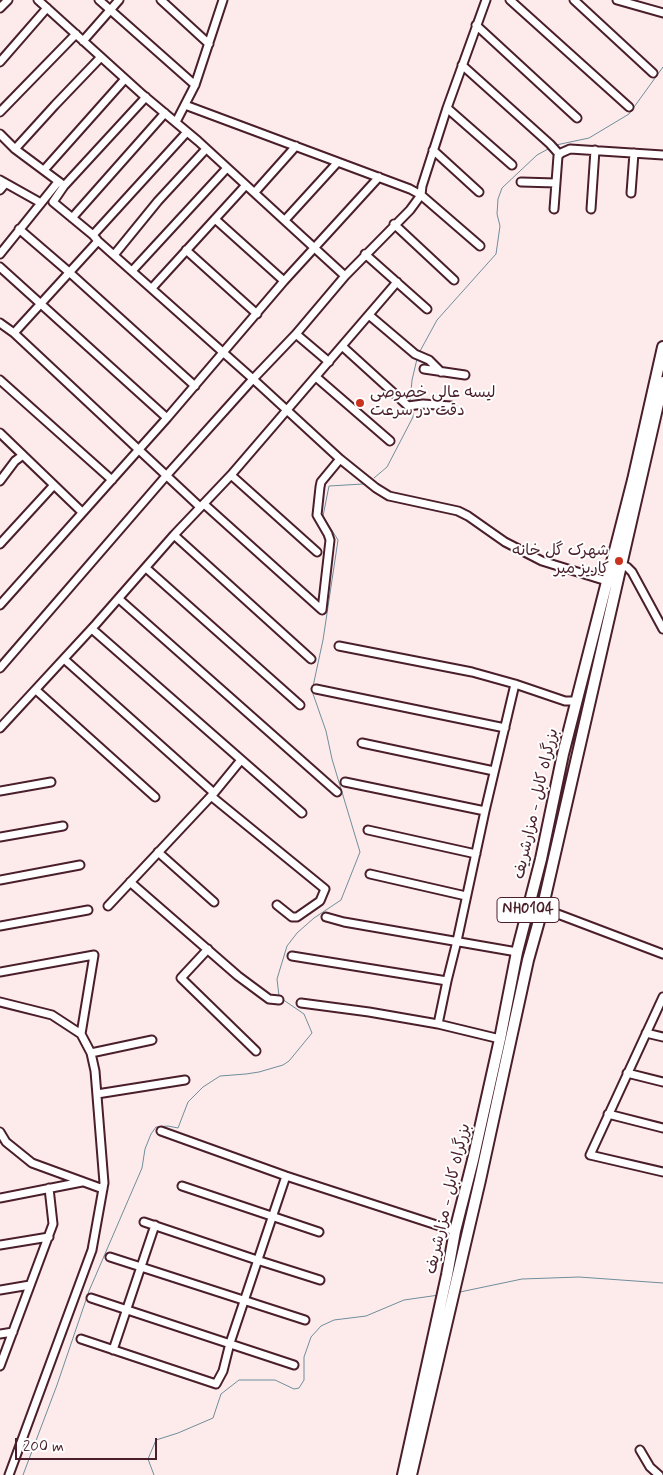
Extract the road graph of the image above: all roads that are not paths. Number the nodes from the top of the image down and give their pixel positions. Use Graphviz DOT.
graph roads {
  1 [pos="8,0"];
  2 [pos="38,0"];
  3 [pos="99,0"];
  4 [pos="119,0"];
  5 [pos="161,0"];
  6 [pos="222,0"];
  7 [pos="486,0"];
  8 [pos="510,0"];
  9 [pos="574,0"];
  10 [pos="617,0"];
  11 [pos="626,1"];
  12 [pos="0,8"];
  13 [pos="47,8"];
  14 [pos="110,10"];
  15 [pos="663,13"];
  16 [pos="476,25"];
  17 [pos="76,34"];
  18 [pos="84,41"];
  19 [pos="209,44"];
  20 [pos="101,57"];
  21 [pos="0,62"];
  22 [pos="462,66"];
  23 [pos="653,73"];
  24 [pos="125,79"];
  25 [pos="195,85"];
  26 [pos="146,97"];
  27 [pos="186,105"];
  28 [pos="629,107"];
  29 [pos="447,108"];
  30 [pos="0,112"];
  31 [pos="165,113"];
  32 [pos="577,118"];
  33 [pos="176,122"];
  34 [pos="187,132"];
  35 [pos="0,134"];
  36 [pos="296,146"];
  37 [pos="15,149"];
  38 [pos="206,149"];
  39 [pos="434,150"];
  40 [pos="595,150"];
  41 [pos="558,153"];
  42 [pos="634,153"];
  43 [pos="663,155"];
  44 [pos="337,163"];
  45 [pos="512,165"];
  46 [pos="227,168"];
  47 [pos="44,170"];
  48 [pos="379,177"];
  49 [pos="3,182"];
  50 [pos="521,182"];
  51 [pos="556,183"];
  52 [pos="61,184"];
  53 [pos="246,185"];
  54 [pos="0,190"];
  55 [pos="255,192"];
  56 [pos="479,192"];
  57 [pos="632,193"];
  58 [pos="421,195"];
  59 [pos="42,202"];
  60 [pos="554,209"];
  61 [pos="591,209"];
  62 [pos="72,218"];
  63 [pos="215,219"];
  64 [pos="285,220"];
  65 [pos="394,224"];
  66 [pos="19,229"];
  67 [pos="93,235"];
  68 [pos="98,241"];
  69 [pos="480,246"];
  70 [pos="316,248"];
  71 [pos="186,250"];
  72 [pos="0,254"];
  73 [pos="365,254"];
  74 [pos="114,255"];
  75 [pos="0,268"];
  76 [pos="132,271"];
  77 [pos="69,272"];
  78 [pos="345,276"];
  79 [pos="454,280"];
  80 [pos="284,281"];
  81 [pos="398,282"];
  82 [pos="152,288"];
  83 [pos="41,303"];
  84 [pos="426,309"];
  85 [pos="257,314"];
  86 [pos="369,315"];
  87 [pos="0,322"];
  88 [pos="14,333"];
  89 [pos="296,334"];
  90 [pos="342,346"];
  91 [pos="663,347"];
  92 [pos="223,352"];
  93 [pos="329,362"];
  94 [pos="424,369"];
  95 [pos="441,372"];
  96 [pos="465,375"];
  97 [pos="316,377"];
  98 [pos="253,379"];
  99 [pos="0,380"];
  100 [pos="663,382"];
  101 [pos="195,386"];
  102 [pos="655,402"];
  103 [pos="451,406"];
  104 [pos="287,410"];
  105 [pos="167,418"];
  106 [pos="0,433"];
  107 [pos="390,441"];
  108 [pos="138,449"];
  109 [pos="23,455"];
  110 [pos="340,459"];
  111 [pos="231,475"];
  112 [pos="166,476"];
  113 [pos="112,480"];
  114 [pos="0,482"];
  115 [pos="54,484"];
  116 [pos="202,506"];
  117 [pos="82,512"];
  118 [pos="174,535"];
  119 [pos="0,544"];
  120 [pos="317,552"];
  121 [pos="617,563"];
  122 [pos="146,568"];
  123 [pos="607,581"];
  124 [pos="618,584"];
  125 [pos="118,599"];
  126 [pos="0,605"];
  127 [pos="663,628"];
  128 [pos="92,629"];
  129 [pos="339,646"];
  130 [pos="64,659"];
  131 [pos="311,659"];
  132 [pos="0,668"];
  133 [pos="514,684"];
  134 [pos="316,689"];
  135 [pos="36,690"];
  136 [pos="576,701"];
  137 [pos="300,705"];
  138 [pos="0,728"];
  139 [pos="505,728"];
  140 [pos="362,743"];
  141 [pos="241,760"];
  142 [pos="494,771"];
  143 [pos="51,782"];
  144 [pos="345,782"];
  145 [pos="0,791"];
  146 [pos="337,792"];
  147 [pos="212,794"];
  148 [pos="154,796"];
  149 [pos="485,811"];
  150 [pos="302,813"];
  151 [pos="63,826"];
  152 [pos="368,830"];
  153 [pos="0,837"];
  154 [pos="158,852"];
  155 [pos="476,854"];
  156 [pos="80,865"];
  157 [pos="370,874"];
  158 [pos="0,880"];
  159 [pos="130,882"];
  160 [pos="466,896"];
  161 [pos="214,902"];
  162 [pos="277,905"];
  163 [pos="108,906"];
  164 [pos="88,910"];
  165 [pos="542,910"];
  166 [pos="326,917"];
  167 [pos="0,926"];
  168 [pos="457,941"];
  169 [pos="208,949"];
  170 [pos="517,952"];
  171 [pos="663,954"];
  172 [pos="292,956"];
  173 [pos="0,972"];
  174 [pos="446,981"];
  175 [pos="663,997"];
  176 [pos="279,1000"];
  177 [pos="0,1002"];
  178 [pos="301,1003"];
  179 [pos="438,1024"];
  180 [pos="646,1033"];
  181 [pos="82,1034"];
  182 [pos="663,1037"];
  183 [pos="500,1039"];
  184 [pos="152,1040"];
  185 [pos="256,1051"];
  186 [pos="91,1053"];
  187 [pos="627,1073"];
  188 [pos="185,1080"];
  189 [pos="663,1082"];
  190 [pos="97,1094"];
  191 [pos="608,1114"];
  192 [pos="663,1128"];
  193 [pos="161,1131"];
  194 [pos="0,1132"];
  195 [pos="663,1172"];
  196 [pos="286,1176"];
  197 [pos="83,1182"];
  198 [pos="182,1186"];
  199 [pos="49,1188"];
  200 [pos="103,1189"];
  201 [pos="0,1198"];
  202 [pos="272,1216"];
  203 [pos="144,1222"];
  204 [pos="155,1225"];
  205 [pos="455,1231"];
  206 [pos="319,1232"];
  207 [pos="49,1237"];
  208 [pos="0,1245"];
  209 [pos="110,1257"];
  210 [pos="257,1260"];
  211 [pos="141,1267"];
  212 [pos="320,1280"];
  213 [pos="30,1285"];
  214 [pos="0,1290"];
  215 [pos="91,1298"];
  216 [pos="244,1302"];
  217 [pos="126,1309"];
  218 [pos="305,1320"];
  219 [pos="13,1332"];
  220 [pos="0,1334"];
  221 [pos="81,1339"];
  222 [pos="230,1343"];
  223 [pos="113,1350"];
  224 [pos="294,1364"];
  225 [pos="0,1366"];
  226 [pos="640,1450"];
  227 [pos="9,1475"];
  228 [pos="403,1475"];
  229 [pos="411,1475"];
  230 [pos="659,1475"];
  1 -- 12 [label="street"];
  2 -- 13 [label="street"];
  3 -- 14 [label="street"];
  4 -- 14 [label="street"];
  5 -- 19 [label="street"];
  6 -- 19 [label="street"];
  7 -- 16 [label="street"];
  8 -- 28 [label="street"];
  9 -- 23 [label="street"];
  10 -- 11 [label="street"];
  11 -- 15 [label="street"];
  13 -- 17 [label="street"];
  13 -- 21 [label="street"];
  14 -- 18 [label="street"];
  14 -- 25 [label="street"];
  16 -- 22 [label="street"];
  16 -- 32 [label="street"];
  17 -- 18 [label="street"];
  17 -- 30 [label="street"];
  18 -- 20 [label="street"];
  19 -- 25 [label="street"];
  20 -- 24 [label="street"];
  20 -- 37 [label="street"];
  22 -- 29 [label="street"];
  22 -- 41 [label="street"];
  24 -- 26 [label="street"];
  24 -- 47 [label="street"];
  25 -- 27 [label="street"];
  26 -- 31 [label="street"];
  26 -- 52 [label="street"];
  27 -- 33 [label="street"];
  27 -- 36 [label="street"];
  29 -- 39 [label="street"];
  29 -- 45 [label="street"];
  31 -- 33 [label="street"];
  31 -- 62 [label="street"];
  33 -- 34 [label="street"];
  34 -- 38 [label="street"];
  34 -- 67 [label="street"];
  35 -- 37 [label="street"];
  36 -- 44 [label="street"];
  36 -- 55 [label="street"];
  37 -- 47 [label="street"];
  38 -- 46 [label="street"];
  38 -- 74 [label="street"];
  39 -- 56 [label="street"];
  39 -- 58 [label="street"];
  40 -- 41 [label="street"];
  40 -- 42 [label="street"];
  40 -- 61 [label="street"];
  41 -- 51 [label="street"];
  42 -- 43 [label="street"];
  42 -- 57 [label="street"];
  44 -- 48 [label="street"];
  44 -- 64 [label="street"];
  46 -- 53 [label="street"];
  46 -- 76 [label="street"];
  47 -- 52 [label="street"];
  48 -- 58 [label="street"];
  48 -- 70 [label="street"];
  49 -- 54 [label="street"];
  49 -- 59 [label="street"];
  50 -- 51 [label="street"];
  51 -- 60 [label="street"];
  52 -- 59 [label="street"];
  52 -- 62 [label="street"];
  53 -- 55 [label="street"];
  53 -- 63 [label="street"];
  55 -- 64 [label="street"];
  58 -- 65 [label="street"];
  58 -- 69 [label="street"];
  59 -- 66 [label="street"];
  62 -- 67 [label="street"];
  63 -- 71 [label="street"];
  63 -- 80 [label="street"];
  64 -- 70 [label="street"];
  65 -- 73 [label="street"];
  65 -- 79 [label="street"];
  66 -- 72 [label="street"];
  66 -- 77 [label="street"];
  67 -- 68 [label="street"];
  68 -- 74 [label="street"];
  68 -- 77 [label="street"];
  70 -- 78 [label="street"];
  70 -- 80 [label="street"];
  71 -- 82 [label="street"];
  71 -- 85 [label="street"];
  73 -- 78 [label="street"];
  73 -- 81 [label="street"];
  74 -- 76 [label="street"];
  75 -- 83 [label="street"];
  76 -- 82 [label="street"];
  77 -- 83 [label="street"];
  77 -- 101 [label="street"];
  78 -- 89 [label="street"];
  80 -- 85 [label="street"];
  81 -- 84 [label="street"];
  81 -- 86 [label="street"];
  82 -- 92 [label="street"];
  83 -- 88 [label="street"];
  83 -- 105 [label="street"];
  85 -- 92 [label="street"];
  86 -- 90 [label="street"];
  86 -- 95 [label="street"];
  87 -- 88 [label="street"];
  88 -- 108 [label="street"];
  89 -- 93 [label="street"];
  89 -- 98 [label="street"];
  90 -- 93 [label="street"];
  90 -- 103 [label="street"];
  91 -- 102 [label="highway, بزرگراه کابل - مزارشریف / NH0104"];
  92 -- 98 [label="street"];
  92 -- 101 [label="street"];
  93 -- 97 [label="street"];
  94 -- 95 [label="street"];
  95 -- 96 [label="street"];
  97 -- 104 [label="street"];
  97 -- 107 [label="street"];
  98 -- 104 [label="street"];
  98 -- 112 [label="street"];
  99 -- 113 [label="street"];
  100 -- 102 [label="highway, بزرگراه کابل - مزارشریف / NH0104"];
  101 -- 105 [label="street"];
  102 -- 121 [label="highway, بزرگراه کابل - مزارشریف / NH0104"];
  104 -- 110 [label="street"];
  104 -- 111 [label="street"];
  105 -- 108 [label="street"];
  106 -- 109 [label="street"];
  108 -- 112 [label="street"];
  108 -- 113 [label="street"];
  109 -- 114 [label="street"];
  109 -- 115 [label="street"];
  110 -- 116 [label="street"];
  110 -- 123 [label="street"];
  111 -- 116 [label="street"];
  111 -- 120 [label="street"];
  112 -- 116 [label="street"];
  112 -- 132 [label="street"];
  113 -- 117 [label="street"];
  115 -- 117 [label="street"];
  115 -- 119 [label="street"];
  116 -- 118 [label="street"];
  117 -- 126 [label="street"];
  118 -- 122 [label="street"];
  118 -- 131 [label="street"];
  121 -- 123 [label="highway, بزرگراه کابل - مزارشریف / NH0104"];
  121 -- 124 [label="highway, بزرگراه کابل - مزارشریف / NH0104"];
  121 -- 127 [label="street"];
  122 -- 125 [label="street"];
  122 -- 137 [label="street"];
  123 -- 124 [label="street"];
  123 -- 136 [label="highway, بزرگراه کابل - مزارشریف / NH0104"];
  124 -- 165 [label="highway, بزرگراه کابل - مزارشریف / NH0104"];
  125 -- 128 [label="street"];
  125 -- 146 [label="street"];
  128 -- 130 [label="street"];
  128 -- 141 [label="street"];
  129 -- 133 [label="street"];
  130 -- 135 [label="street"];
  130 -- 147 [label="street"];
  133 -- 136 [label="street"];
  133 -- 139 [label="street"];
  134 -- 139 [label="street"];
  135 -- 138 [label="street"];
  135 -- 148 [label="street"];
  136 -- 170 [label="highway, بزرگراه کابل - مزارشریف / NH0104"];
  139 -- 142 [label="street"];
  140 -- 142 [label="street"];
  141 -- 147 [label="street"];
  141 -- 150 [label="street"];
  142 -- 149 [label="street"];
  143 -- 145 [label="street"];
  144 -- 149 [label="street"];
  147 -- 154 [label="street"];
  147 -- 162 [label="street"];
  149 -- 155 [label="street"];
  151 -- 153 [label="street"];
  152 -- 155 [label="street"];
  154 -- 159 [label="street"];
  154 -- 161 [label="street"];
  155 -- 160 [label="street"];
  156 -- 158 [label="street"];
  157 -- 160 [label="street"];
  159 -- 163 [label="street"];
  159 -- 169 [label="street"];
  160 -- 168 [label="street"];
  164 -- 167 [label="street"];
  165 -- 171 [label="street"];
  165 -- 229 [label="highway, بزرگراه کابل - مزارشریف / NH0104"];
  166 -- 168 [label="street"];
  168 -- 170 [label="street"];
  168 -- 174 [label="street"];
  169 -- 176 [label="street"];
  169 -- 185 [label="street"];
  170 -- 183 [label="highway, بزرگراه کابل - مزارشریف / NH0104"];
  172 -- 174 [label="street"];
  173 -- 181 [label="street"];
  174 -- 179 [label="street"];
  175 -- 180 [label="street"];
  177 -- 181 [label="street"];
  178 -- 179 [label="street"];
  179 -- 183 [label="street"];
  180 -- 182 [label="street"];
  180 -- 187 [label="street"];
  181 -- 186 [label="street"];
  183 -- 205 [label="highway, بزرگراه کابل - مزارشریف / NH0104"];
  184 -- 186 [label="street"];
  186 -- 190 [label="street"];
  187 -- 189 [label="street"];
  187 -- 191 [label="street"];
  188 -- 190 [label="street"];
  190 -- 200 [label="street"];
  191 -- 192 [label="street"];
  191 -- 195 [label="street"];
  193 -- 196 [label="street"];
  194 -- 197 [label="street"];
  196 -- 202 [label="street"];
  196 -- 205 [label="street"];
  197 -- 199 [label="street"];
  197 -- 200 [label="street"];
  198 -- 202 [label="street"];
  199 -- 201 [label="street"];
  199 -- 207 [label="street"];
  200 -- 227 [label="street"];
  202 -- 206 [label="street"];
  202 -- 210 [label="street"];
  203 -- 204 [label="street"];
  204 -- 210 [label="street"];
  204 -- 211 [label="street"];
  205 -- 228 [label="highway, بزرگراه کابل - مزارشریف / NH0104"];
  207 -- 208 [label="street"];
  207 -- 213 [label="street"];
  209 -- 211 [label="street"];
  210 -- 212 [label="street"];
  210 -- 216 [label="street"];
  211 -- 216 [label="street"];
  211 -- 217 [label="street"];
  213 -- 214 [label="street"];
  213 -- 219 [label="street"];
  215 -- 217 [label="street"];
  216 -- 218 [label="street"];
  216 -- 222 [label="street"];
  217 -- 222 [label="street"];
  217 -- 223 [label="street"];
  219 -- 220 [label="street"];
  219 -- 225 [label="street"];
  221 -- 223 [label="street"];
  222 -- 223 [label="street"];
  222 -- 224 [label="street"];
  226 -- 230 [label="street"];
}
